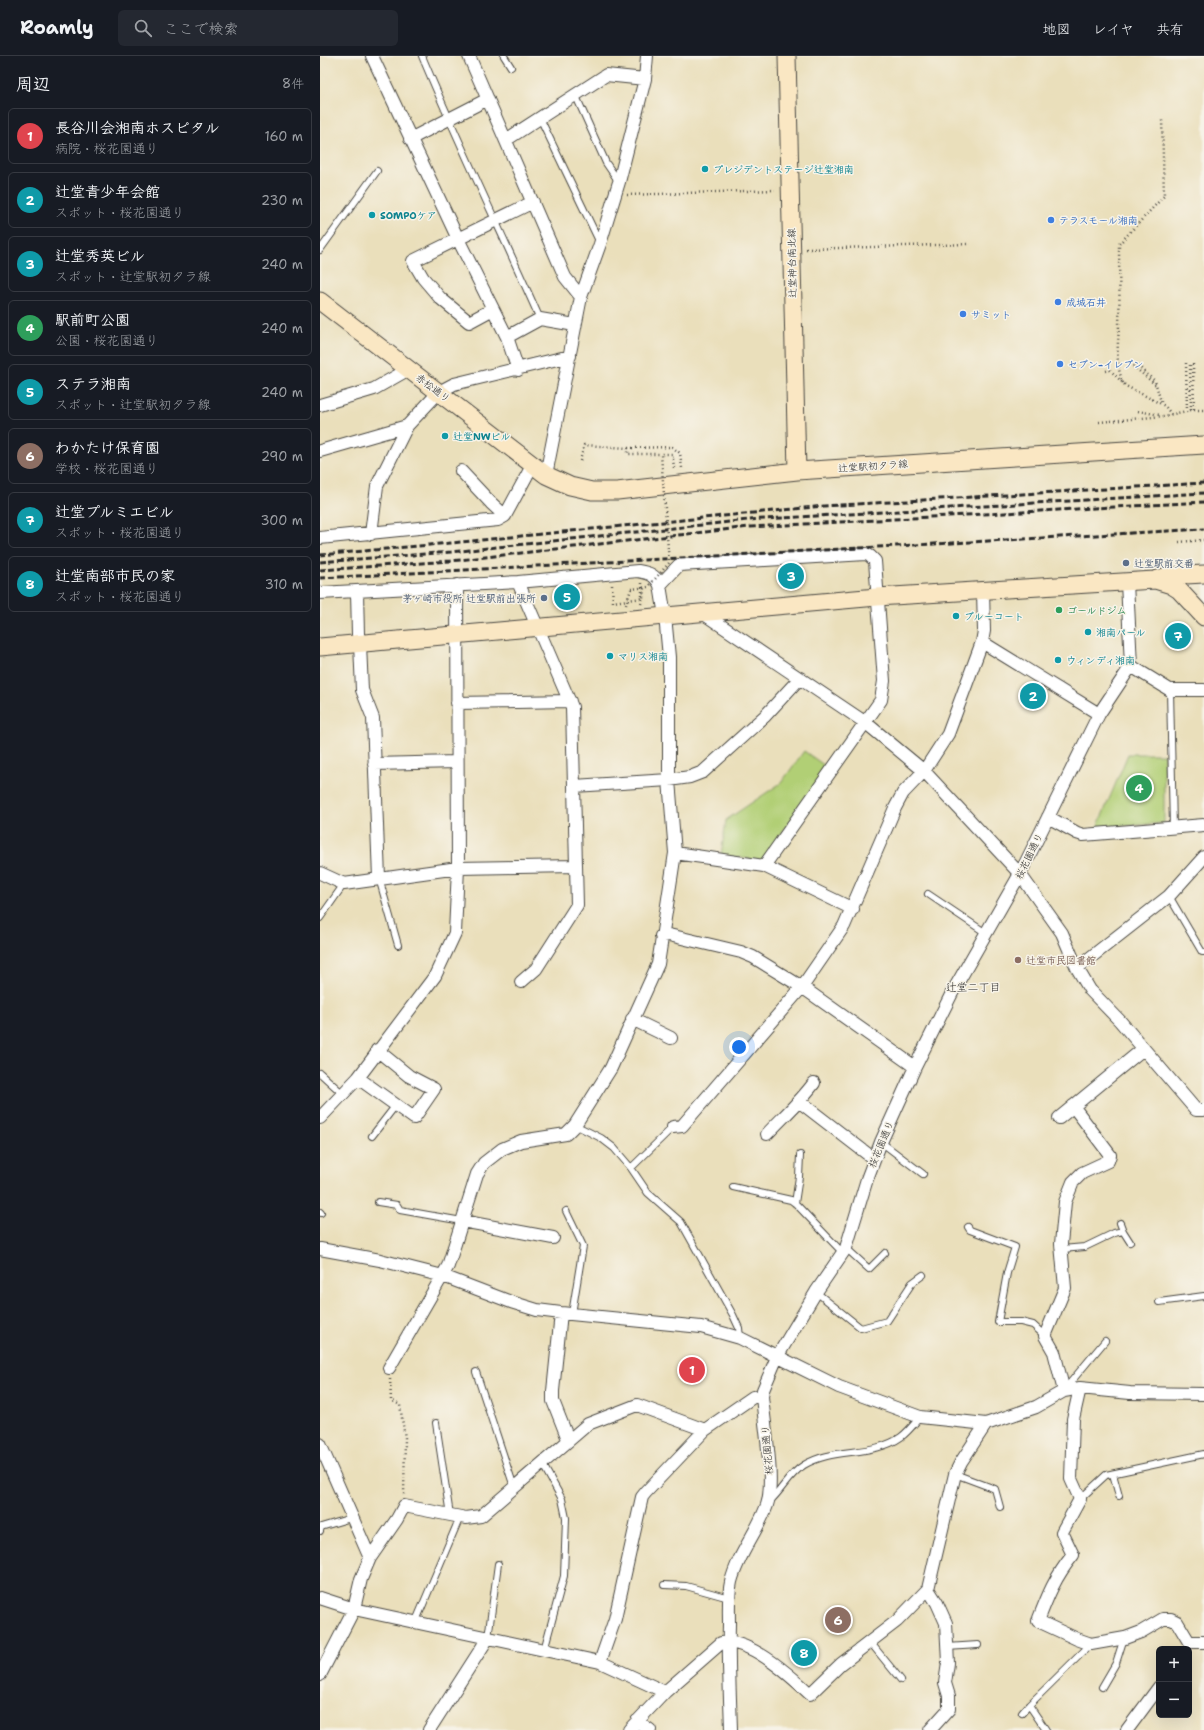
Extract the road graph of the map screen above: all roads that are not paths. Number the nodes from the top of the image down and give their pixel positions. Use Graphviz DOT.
graph roads {
  1 [pos="372,56"];
  2 [pos="422,56"];
  3 [pos="469,56"];
  4 [pos="504,56"];
  5 [pos="647,56"];
  6 [pos="787,56"];
  7 [pos="511,67"];
  8 [pos="645,78"];
  9 [pos="575,94"];
  10 [pos="488,99"];
  11 [pos="540,118"];
  12 [pos="449,120"];
  13 [pos="410,139"];
  14 [pos="506,140"];
  15 [pos="377,171"];
  16 [pos="619,182"];
  17 [pos="533,202"];
  18 [pos="496,220"];
  19 [pos="458,239"];
  20 [pos="600,244"];
  21 [pos="320,250"];
  22 [pos="581,297"];
  23 [pos="320,301"];
  24 [pos="493,309"];
  25 [pos="540,319"];
  26 [pos="575,325"];
  27 [pos="507,337"];
  28 [pos="570,356"];
  29 [pos="409,369"];
  30 [pos="518,370"];
  31 [pos="439,392"];
  32 [pos="320,405"];
  33 [pos="407,426"];
  34 [pos="1204,445"];
  35 [pos="320,451"];
  36 [pos="532,464"];
  37 [pos="461,471"];
  38 [pos="797,471"];
  39 [pos="546,475"];
  40 [pos="505,516"];
  41 [pos="371,534"];
  42 [pos="320,538"];
  43 [pos="1199,574"];
  44 [pos="1155,580"];
  45 [pos="518,582"];
  46 [pos="1127,582"];
  47 [pos="456,585"];
  48 [pos="660,585"];
  49 [pos="983,590"];
  50 [pos="357,592"];
  51 [pos="320,593"];
  52 [pos="876,597"];
  53 [pos="701,612"];
  54 [pos="1201,612"];
  55 [pos="665,616"];
  56 [pos="537,627"];
  57 [pos="456,635"];
  58 [pos="982,642"];
  59 [pos="360,644"];
  60 [pos="320,647"];
  61 [pos="1132,666"];
  62 [pos="800,678"];
  63 [pos="1170,690"];
  64 [pos="1204,690"];
  65 [pos="570,701"];
  66 [pos="457,704"];
  67 [pos="1099,714"];
  68 [pos="866,723"];
  69 [pos="457,762"];
  70 [pos="374,764"];
  71 [pos="924,771"];
  72 [pos="669,780"];
  73 [pos="574,786"];
  74 [pos="1048,816"];
  75 [pos="1204,825"];
  76 [pos="1173,828"];
  77 [pos="675,853"];
  78 [pos="1204,857"];
  79 [pos="576,866"];
  80 [pos="764,866"];
  81 [pos="458,868"];
  82 [pos="320,873"];
  83 [pos="1020,874"];
  84 [pos="379,878"];
  85 [pos="344,884"];
  86 [pos="928,894"];
  87 [pos="1169,896"];
  88 [pos="853,909"];
  89 [pos="320,918"];
  90 [pos="986,933"];
  91 [pos="661,936"];
  92 [pos="398,945"];
  93 [pos="1204,952"];
  94 [pos="1077,968"];
  95 [pos="521,982"];
  96 [pos="802,987"];
  97 [pos="632,1019"];
  98 [pos="671,1038"];
  99 [pos="1143,1049"];
  100 [pos="377,1050"];
  101 [pos="915,1067"];
  102 [pos="320,1073"];
  103 [pos="358,1078"];
  104 [pos="814,1084"];
  105 [pos="343,1094"];
  106 [pos="800,1102"];
  107 [pos="396,1105"];
  108 [pos="1073,1106"];
  109 [pos="1204,1110"];
  110 [pos="320,1118"];
  111 [pos="1058,1118"];
  112 [pos="574,1125"];
  113 [pos="674,1127"];
  114 [pos="767,1134"];
  115 [pos="372,1136"];
  116 [pos="881,1142"];
  117 [pos="800,1155"];
  118 [pos="874,1159"];
  119 [pos="631,1168"];
  120 [pos="923,1174"];
  121 [pos="733,1187"];
  122 [pos="378,1202"];
  123 [pos="795,1203"];
  124 [pos="566,1211"];
  125 [pos="462,1221"];
  126 [pos="1120,1223"];
  127 [pos="968,1227"];
  128 [pos="1123,1231"];
  129 [pos="553,1238"];
  130 [pos="1130,1242"];
  131 [pos="320,1249"];
  132 [pos="1062,1249"];
  133 [pos="845,1251"];
  134 [pos="885,1253"];
  135 [pos="923,1274"];
  136 [pos="443,1276"];
  137 [pos="816,1292"];
  138 [pos="1204,1296"];
  139 [pos="1159,1302"];
  140 [pos="566,1314"];
  141 [pos="1045,1336"];
  142 [pos="740,1338"];
  143 [pos="1105,1341"];
  144 [pos="777,1357"];
  145 [pos="389,1368"];
  146 [pos="476,1372"];
  147 [pos="1080,1388"];
  148 [pos="1064,1391"];
  149 [pos="1204,1394"];
  150 [pos="762,1396"];
  151 [pos="920,1417"];
  152 [pos="436,1423"];
  153 [pos="986,1424"];
  154 [pos="705,1430"];
  155 [pos="568,1440"];
  156 [pos="321,1452"];
  157 [pos="1204,1454"];
  158 [pos="542,1463"];
  159 [pos="954,1474"];
  160 [pos="1113,1474"];
  161 [pos="514,1487"];
  162 [pos="1119,1496"];
  163 [pos="1080,1499"];
  164 [pos="767,1503"];
  165 [pos="1000,1507"];
  166 [pos="455,1516"];
  167 [pos="351,1518"];
  168 [pos="320,1531"];
  169 [pos="370,1558"];
  170 [pos="498,1564"];
  171 [pos="664,1585"];
  172 [pos="928,1589"];
  173 [pos="320,1598"];
  174 [pos="729,1598"];
  175 [pos="354,1609"];
  176 [pos="416,1621"];
  177 [pos="488,1638"];
  178 [pos="1125,1638"];
  179 [pos="728,1641"];
  180 [pos="870,1642"];
  181 [pos="1204,1642"];
  182 [pos="1091,1644"];
  183 [pos="978,1645"];
  184 [pos="1189,1645"];
  185 [pos="947,1647"];
  186 [pos="544,1650"];
  187 [pos="600,1662"];
  188 [pos="320,1676"];
  189 [pos="901,1680"];
  190 [pos="1102,1688"];
  191 [pos="1156,1691"];
  192 [pos="665,1692"];
  193 [pos="1029,1705"];
  194 [pos="1022,1713"];
  195 [pos="633,1725"];
  196 [pos="935,1728"];
  197 [pos="429,1730"];
  198 [pos="650,1730"];
  199 [pos="731,1730"];
  200 [pos="1046,1730"];
  201 [pos="1127,1730"];
  1 -- 13 [label="street"];
  2 -- 12 [label="lane"];
  3 -- 10 [label="street"];
  4 -- 7 [label="lane"];
  5 -- 8 [label="street"];
  6 -- 38 [label="street, 辻堂神台南北線"];
  8 -- 9 [label="street"];
  8 -- 16 [label="street"];
  9 -- 11 [label="street"];
  9 -- 16 [label="lane"];
  10 -- 12 [label="street"];
  10 -- 14 [label="street"];
  11 -- 14 [label="street"];
  11 -- 20 [label="lane"];
  12 -- 13 [label="street"];
  12 -- 18 [label="lane"];
  13 -- 19 [label="street"];
  14 -- 17 [label="street"];
  15 -- 21 [label="lane"];
  16 -- 20 [label="street"];
  17 -- 18 [label="street"];
  17 -- 22 [label="street"];
  18 -- 19 [label="street"];
  18 -- 25 [label="lane"];
  19 -- 24 [label="street"];
  19 -- 24 [label="street"];
  20 -- 22 [label="street"];
  22 -- 26 [label="street"];
  23 -- 29 [label="street, 赤松通り"];
  24 -- 27 [label="street"];
  25 -- 26 [label="street"];
  25 -- 27 [label="street"];
  26 -- 28 [label="street"];
  27 -- 30 [label="street"];
  28 -- 30 [label="street"];
  28 -- 39 [label="street"];
  29 -- 31 [label="street, 赤松通り"];
  29 -- 32 [label="street"];
  30 -- 31 [label="street"];
  31 -- 33 [label="street"];
  31 -- 36 [label="street, 赤松通り"];
  33 -- 35 [label="street"];
  33 -- 41 [label="street"];
  34 -- 38 [label="street, 辻堂駅初タラ線"];
  36 -- 39 [label="street, 赤松通り"];
  36 -- 40 [label="street"];
  37 -- 40 [label="street"];
  38 -- 39 [label="street, 辻堂駅初タラ線"];
  40 -- 41 [label="street"];
  41 -- 42 [label="street"];
  43 -- 44 [label="street"];
  43 -- 54 [label="street"];
  44 -- 46 [label="street"];
  44 -- 54 [label="street"];
  45 -- 47 [label="street"];
  45 -- 48 [label="street"];
  45 -- 56 [label="street"];
  46 -- 49 [label="street"];
  46 -- 61 [label="street"];
  47 -- 50 [label="street"];
  47 -- 57 [label="street"];
  48 -- 52 [label="street"];
  48 -- 55 [label="street"];
  49 -- 52 [label="street"];
  49 -- 58 [label="street"];
  50 -- 51 [label="street"];
  50 -- 59 [label="street"];
  52 -- 53 [label="street"];
  52 -- 68 [label="street"];
  53 -- 55 [label="street"];
  53 -- 62 [label="street"];
  55 -- 56 [label="street"];
  55 -- 72 [label="street"];
  56 -- 57 [label="street"];
  56 -- 65 [label="street"];
  57 -- 59 [label="street"];
  57 -- 66 [label="street"];
  58 -- 67 [label="street"];
  58 -- 71 [label="street"];
  59 -- 60 [label="street"];
  59 -- 70 [label="street"];
  61 -- 63 [label="street"];
  61 -- 67 [label="street, 桜花園通り"];
  62 -- 68 [label="street"];
  62 -- 72 [label="street"];
  63 -- 64 [label="street"];
  63 -- 76 [label="lane"];
  65 -- 66 [label="street"];
  65 -- 73 [label="street"];
  66 -- 69 [label="street"];
  67 -- 74 [label="street, 桜花園通り"];
  68 -- 71 [label="street"];
  68 -- 80 [label="street"];
  69 -- 70 [label="street"];
  69 -- 81 [label="street"];
  70 -- 84 [label="street"];
  71 -- 83 [label="street"];
  71 -- 88 [label="street"];
  72 -- 73 [label="street"];
  72 -- 77 [label="street"];
  73 -- 79 [label="street"];
  74 -- 76 [label="street"];
  74 -- 83 [label="street, 桜花園通り"];
  75 -- 76 [label="street"];
  77 -- 80 [label="street"];
  77 -- 91 [label="street"];
  78 -- 87 [label="street"];
  79 -- 81 [label="street"];
  79 -- 95 [label="street"];
  80 -- 88 [label="street"];
  81 -- 84 [label="street"];
  81 -- 100 [label="street"];
  82 -- 85 [label="street"];
  83 -- 90 [label="street, 桜花園通り"];
  83 -- 94 [label="street"];
  84 -- 85 [label="street"];
  84 -- 92 [label="lane"];
  85 -- 89 [label="lane"];
  86 -- 90 [label="lane"];
  87 -- 93 [label="lane"];
  87 -- 94 [label="street"];
  88 -- 96 [label="street"];
  90 -- 101 [label="street, 桜花園通り"];
  91 -- 96 [label="street"];
  91 -- 97 [label="street"];
  94 -- 99 [label="street"];
  96 -- 101 [label="street"];
  96 -- 113 [label="street"];
  97 -- 98 [label="street"];
  97 -- 112 [label="street"];
  99 -- 108 [label="street"];
  99 -- 109 [label="street"];
  100 -- 103 [label="street"];
  100 -- 107 [label="street"];
  101 -- 116 [label="street, 桜花園通り"];
  102 -- 105 [label="lane"];
  103 -- 105 [label="street"];
  103 -- 107 [label="street"];
  104 -- 106 [label="street"];
  105 -- 110 [label="street"];
  106 -- 114 [label="street"];
  106 -- 118 [label="street"];
  107 -- 115 [label="lane"];
  108 -- 111 [label="street"];
  108 -- 132 [label="street"];
  112 -- 119 [label="lane"];
  112 -- 125 [label="street"];
  113 -- 119 [label="lane"];
  116 -- 118 [label="street, 桜花園通り"];
  116 -- 120 [label="lane"];
  117 -- 123 [label="lane"];
  118 -- 133 [label="street, 桜花園通り"];
  119 -- 142 [label="lane"];
  121 -- 123 [label="lane"];
  122 -- 125 [label="lane"];
  123 -- 133 [label="lane"];
  124 -- 140 [label="lane"];
  125 -- 129 [label="street"];
  125 -- 136 [label="street"];
  126 -- 128 [label="lane"];
  127 -- 141 [label="lane"];
  128 -- 130 [label="lane"];
  128 -- 132 [label="lane"];
  131 -- 136 [label="street"];
  132 -- 141 [label="street"];
  133 -- 134 [label="lane"];
  133 -- 137 [label="street, 桜花園通り"];
  135 -- 137 [label="lane"];
  136 -- 140 [label="street"];
  136 -- 145 [label="street"];
  137 -- 144 [label="street, 桜花園通り"];
  138 -- 139 [label="lane"];
  140 -- 142 [label="street"];
  140 -- 155 [label="street"];
  141 -- 148 [label="street"];
  142 -- 144 [label="street"];
  143 -- 148 [label="lane"];
  144 -- 150 [label="street, 桜花園通り"];
  144 -- 151 [label="street"];
  146 -- 161 [label="lane"];
  147 -- 148 [label="street"];
  147 -- 149 [label="street"];
  147 -- 163 [label="street"];
  148 -- 153 [label="street"];
  150 -- 154 [label="street"];
  150 -- 164 [label="street, 桜花園通り"];
  151 -- 153 [label="street"];
  151 -- 164 [label="lane"];
  152 -- 166 [label="lane"];
  153 -- 159 [label="street"];
  154 -- 155 [label="street"];
  154 -- 187 [label="street"];
  155 -- 158 [label="street"];
  156 -- 167 [label="street"];
  157 -- 160 [label="lane"];
  158 -- 161 [label="street"];
  158 -- 186 [label="lane"];
  159 -- 165 [label="lane"];
  159 -- 172 [label="street"];
  160 -- 162 [label="lane"];
  160 -- 163 [label="lane"];
  161 -- 166 [label="street"];
  163 -- 182 [label="street"];
  164 -- 174 [label="street, 桜花園通り"];
  166 -- 169 [label="street"];
  166 -- 176 [label="lane"];
  167 -- 168 [label="lane"];
  167 -- 169 [label="street"];
  169 -- 175 [label="street"];
  170 -- 177 [label="lane"];
  171 -- 174 [label="lane"];
  172 -- 180 [label="street"];
  172 -- 185 [label="street"];
  173 -- 175 [label="street"];
  174 -- 179 [label="street, 桜花園通り"];
  175 -- 176 [label="street"];
  175 -- 188 [label="street"];
  176 -- 177 [label="street"];
  177 -- 186 [label="street"];
  177 -- 197 [label="street"];
  178 -- 182 [label="street"];
  178 -- 184 [label="street"];
  178 -- 190 [label="lane"];
  179 -- 180 [label="street"];
  179 -- 192 [label="street"];
  179 -- 199 [label="street, 桜花園通り"];
  180 -- 189 [label="lane"];
  181 -- 184 [label="street"];
  182 -- 193 [label="lane"];
  183 -- 185 [label="lane"];
  185 -- 196 [label="street"];
  186 -- 187 [label="street"];
  187 -- 192 [label="street"];
  191 -- 201 [label="street"];
  192 -- 195 [label="street"];
  193 -- 194 [label="lane"];
  193 -- 200 [label="lane"];
  195 -- 198 [label="street"];
}
